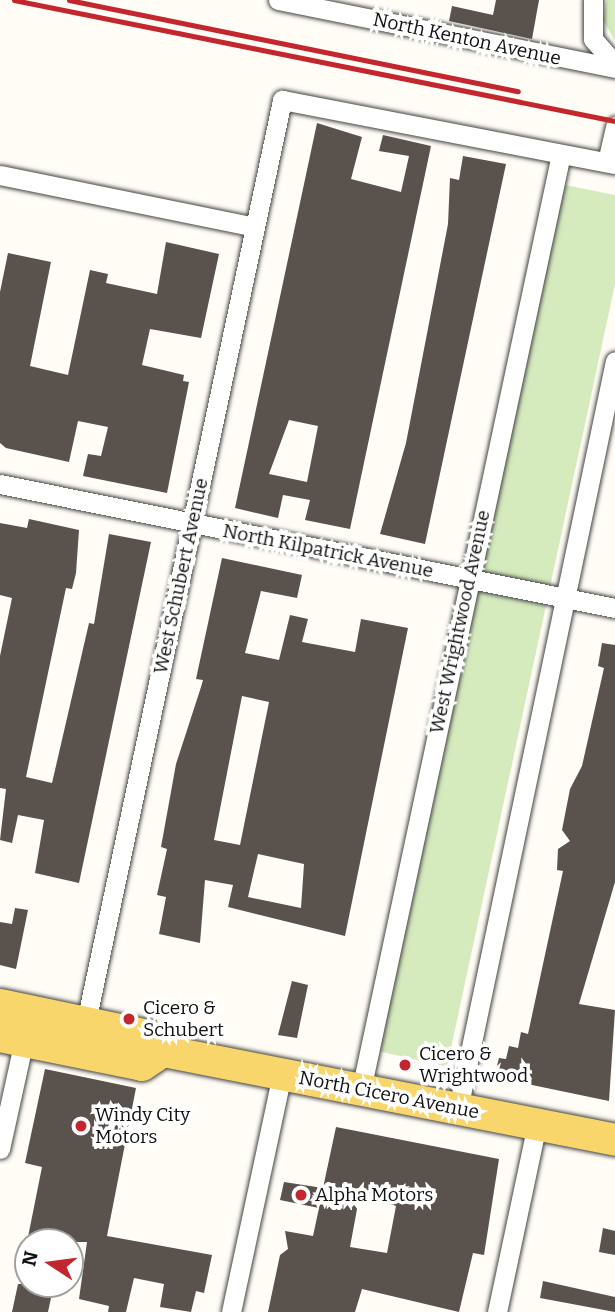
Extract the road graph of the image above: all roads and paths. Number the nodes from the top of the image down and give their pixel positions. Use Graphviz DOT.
graph roads {
  1 [pos="278,0"];
  2 [pos="593,0"];
  3 [pos="304,3"];
  4 [pos="615,66"];
  5 [pos="615,126"];
  6 [pos="561,154"];
  7 [pos="611,163"];
  8 [pos="0,175"];
  9 [pos="255,227"];
  10 [pos="615,361"];
  11 [pos="0,484"];
  12 [pos="192,523"];
  13 [pos="470,579"];
  14 [pos="565,598"];
  15 [pos="615,608"];
  16 [pos="13,1023"];
  17 [pos="83,1037"];
  18 [pos="282,1074"];
  19 [pos="361,1090"];
  20 [pos="458,1109"];
  21 [pos="537,1124"];
  22 [pos="615,1140"];
  23 [pos="0,1149"];
  24 [pos="231,1312"];
  25 [pos="497,1312"];
  1 -- 3 [label="street, North Kenton Avenue"];
  2 -- 4 [label="street"];
  3 -- 4 [label="street, North Kenton Avenue"];
  5 -- 7 [label="street"];
  6 -- 7 [label="street"];
  6 -- 9 [label="street, West Schubert Avenue"];
  6 -- 13 [label="street, West Wrightwood Avenue"];
  8 -- 9 [label="street"];
  9 -- 12 [label="street, West Schubert Avenue"];
  10 -- 14 [label="street"];
  11 -- 12 [label="street, North Kilpatrick Avenue"];
  12 -- 13 [label="street, North Kilpatrick Avenue"];
  12 -- 17 [label="street, West Schubert Avenue"];
  13 -- 14 [label="street, North Kilpatrick Avenue"];
  13 -- 19 [label="street, West Wrightwood Avenue"];
  14 -- 15 [label="street, North Kilpatrick Avenue"];
  14 -- 20 [label="street"];
  16 -- 17 [label="main road, North Cicero Avenue"];
  16 -- 23 [label="street"];
  17 -- 18 [label="main road, North Cicero Avenue"];
  18 -- 19 [label="main road, North Cicero Avenue"];
  18 -- 24 [label="street"];
  19 -- 20 [label="main road, North Cicero Avenue"];
  20 -- 21 [label="main road, North Cicero Avenue"];
  21 -- 22 [label="main road, North Cicero Avenue"];
  21 -- 25 [label="street"];
}
